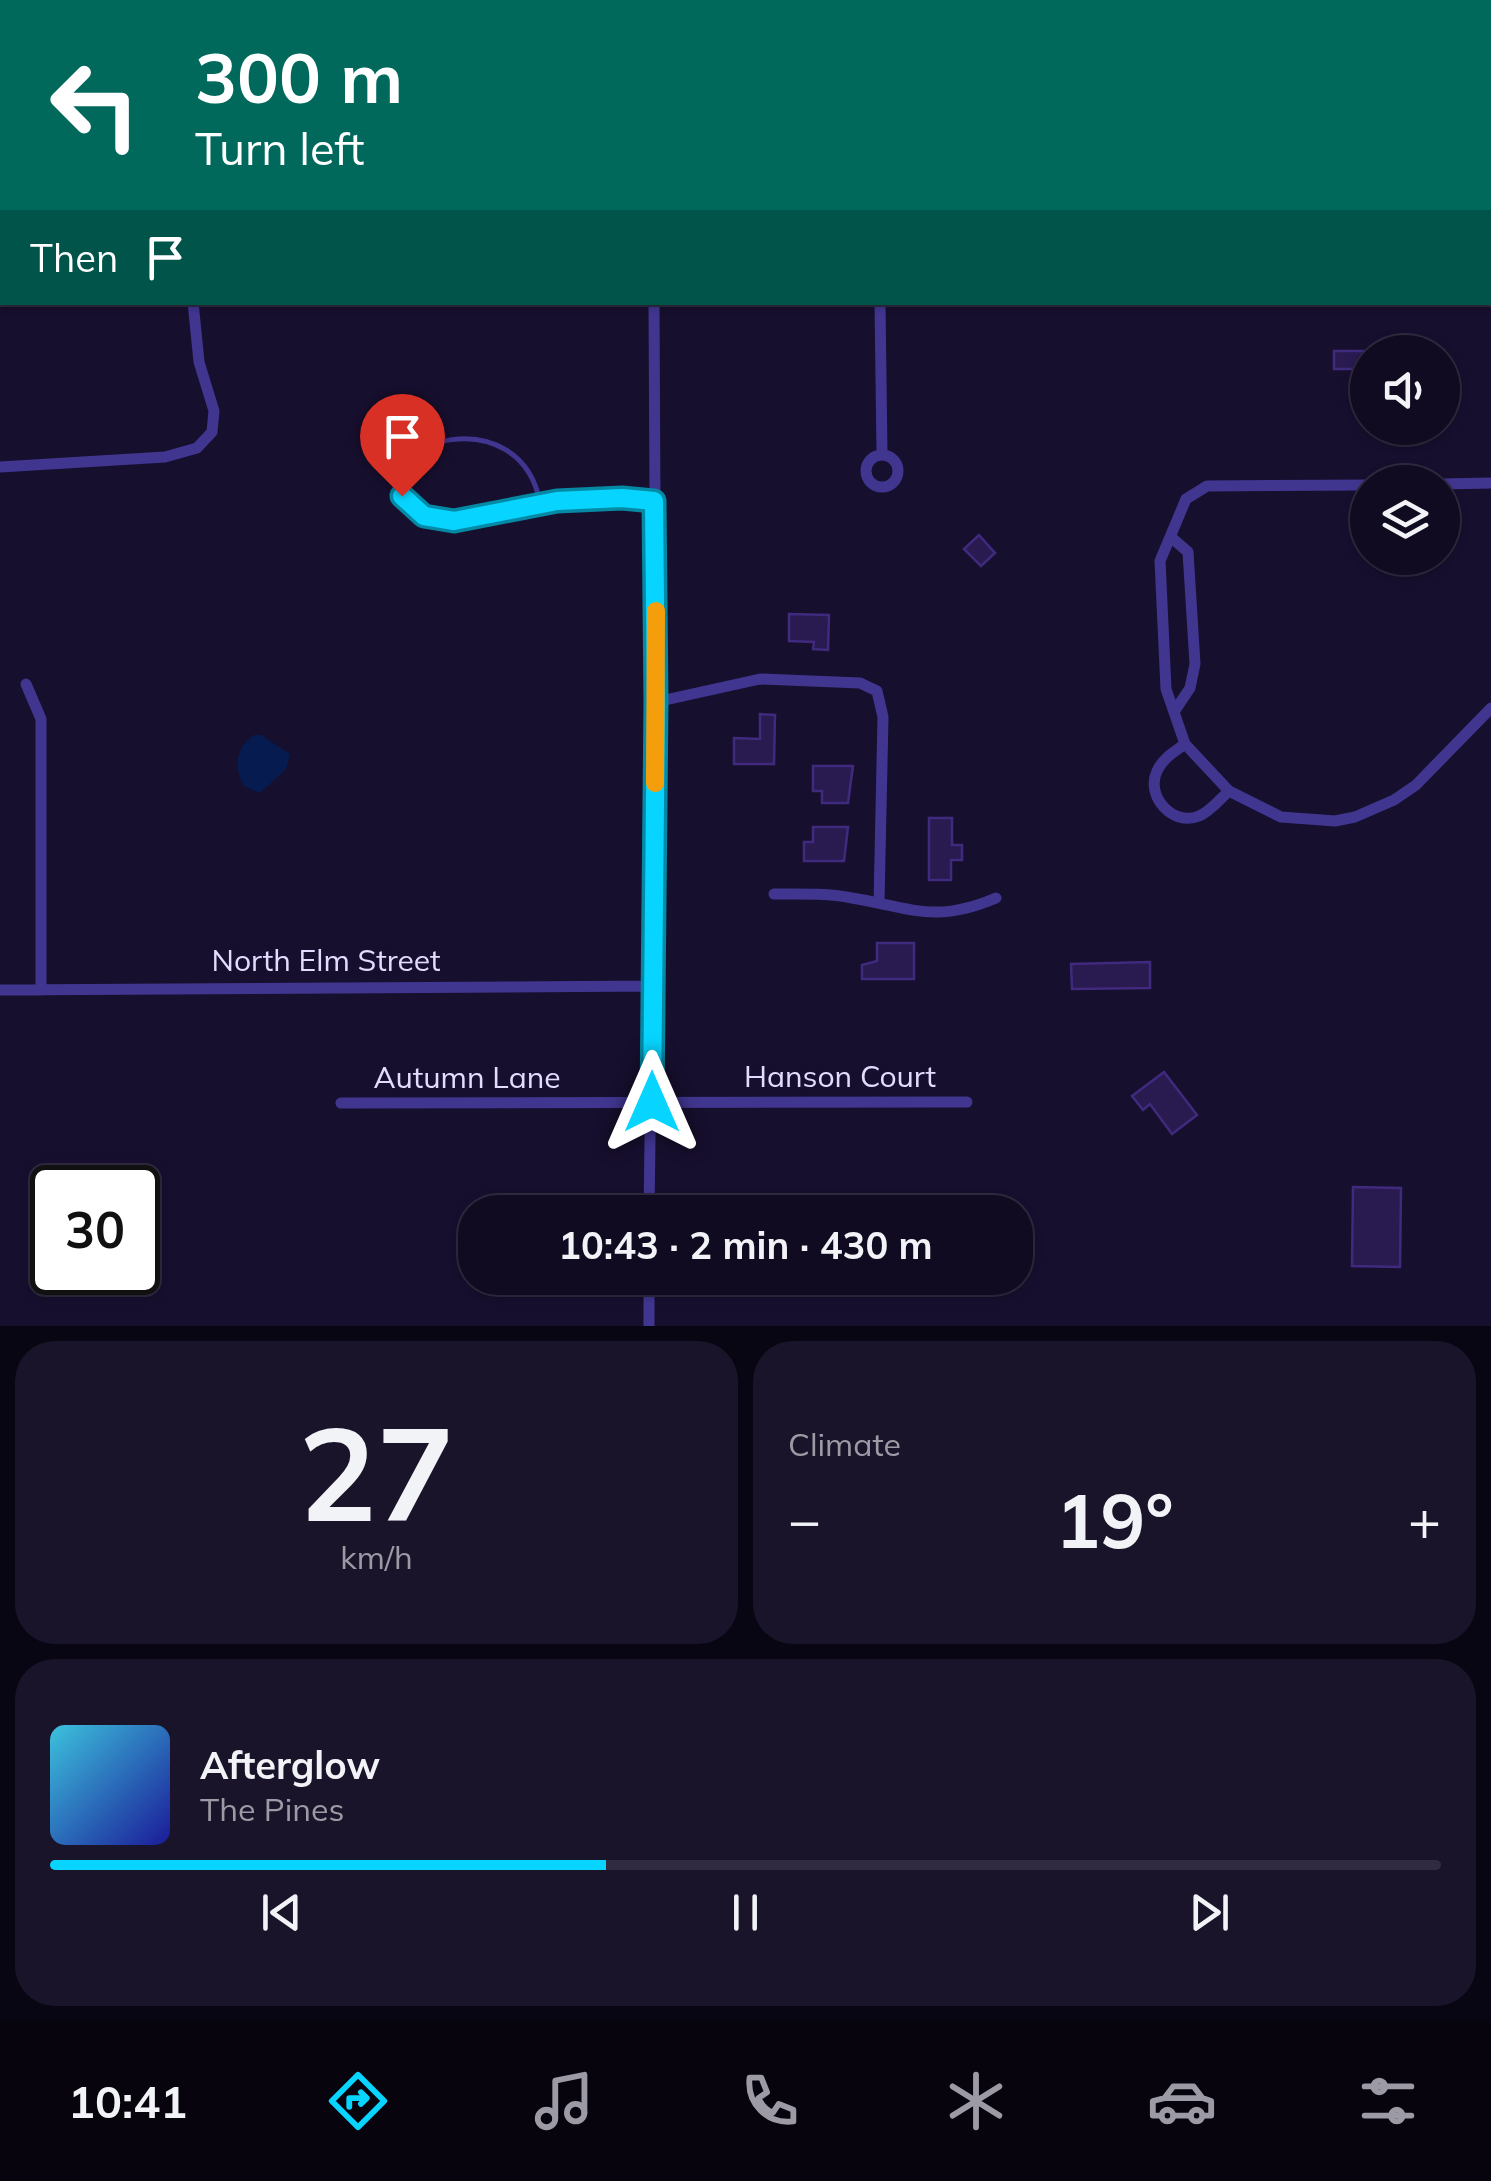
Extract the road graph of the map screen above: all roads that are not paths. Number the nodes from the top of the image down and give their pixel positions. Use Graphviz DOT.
graph roads {
  1 [pos="193,305"];
  2 [pos="654,305"];
  3 [pos="880,305"];
  4 [pos="882,454"];
  5 [pos="0,467"];
  6 [pos="1491,483"];
  7 [pos="1460,484"];
  8 [pos="1350,485"];
  9 [pos="654,501"];
  10 [pos="540,504"];
  11 [pos="1172,538"];
  12 [pos="26,684"];
  13 [pos="656,702"];
  14 [pos="1491,708"];
  15 [pos="1174,712"];
  16 [pos="1185,744"];
  17 [pos="1229,791"];
  18 [pos="774,894"];
  19 [pos="996,898"];
  20 [pos="879,903"];
  21 [pos="653,986"];
  22 [pos="0,990"];
  23 [pos="41,990"];
  24 [pos="652,1102"];
  25 [pos="968,1102"];
  26 [pos="341,1103"];
  27 [pos="649,1195"];
  28 [pos="649,1295"];
  29 [pos="649,1326"];
  1 -- 5 [label="street"];
  2 -- 9 [label="street"];
  3 -- 4 [label="street"];
  6 -- 7 [label="street"];
  8 -- 11 [label="street"];
  9 -- 10 [label="lane"];
  9 -- 13 [label="street"];
  10 -- 10 [label="lane"];
  11 -- 15 [label="street"];
  11 -- 15 [label="street"];
  12 -- 23 [label="street"];
  13 -- 20 [label="street"];
  13 -- 21 [label="street"];
  14 -- 17 [label="street"];
  15 -- 16 [label="street"];
  16 -- 17 [label="street"];
  16 -- 17 [label="street"];
  18 -- 20 [label="street"];
  19 -- 20 [label="street"];
  21 -- 23 [label="street, North Elm Street"];
  21 -- 24 [label="street"];
  22 -- 23 [label="street, North Elm Street"];
  24 -- 25 [label="street, Hanson Court"];
  24 -- 26 [label="street, Autumn Lane"];
  24 -- 27 [label="street"];
  28 -- 29 [label="street"];
}
